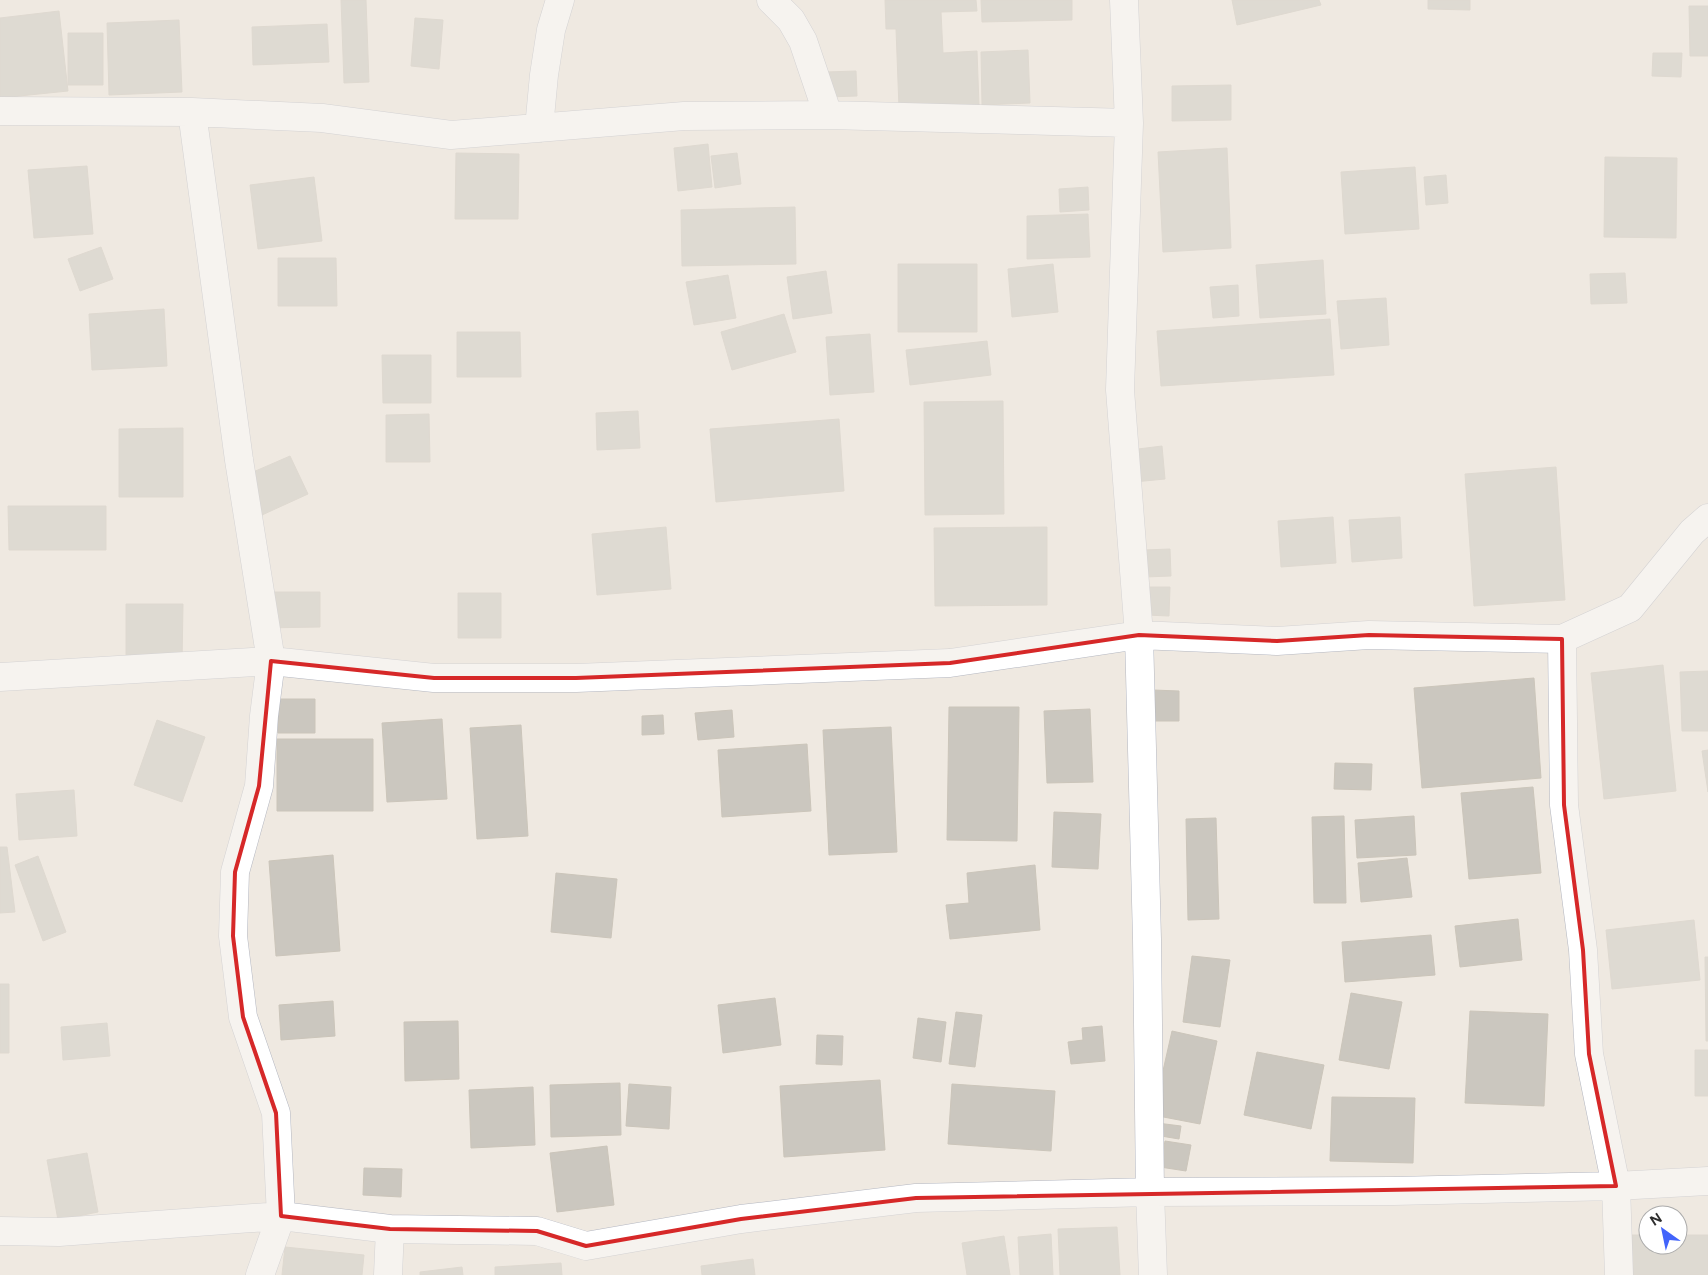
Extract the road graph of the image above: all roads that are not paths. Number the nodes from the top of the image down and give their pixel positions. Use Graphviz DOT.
graph roads {
  1 [pos="560,0"];
  2 [pos="771,0"];
  3 [pos="1124,0"];
  4 [pos="0,111"];
  5 [pos="192,112"];
  6 [pos="828,114"];
  7 [pos="1129,123"];
  8 [pos="539,128"];
  9 [pos="1708,518"];
  10 [pos="1139,635"];
  11 [pos="1562,639"];
  12 [pos="271,661"];
  13 [pos="0,677"];
  14 [pos="1708,1181"];
  15 [pos="1616,1186"];
  16 [pos="1150,1192"];
  17 [pos="281,1216"];
  18 [pos="390,1229"];
  19 [pos="0,1231"];
  20 [pos="260,1275"];
  21 [pos="388,1275"];
  22 [pos="1153,1275"];
  23 [pos="1619,1275"];
  1 -- 8 [label="street"];
  2 -- 6 [label="street"];
  3 -- 7 [label="street"];
  4 -- 5 [label="street"];
  5 -- 8 [label="street"];
  5 -- 12 [label="street"];
  6 -- 7 [label="street"];
  6 -- 8 [label="street"];
  7 -- 10 [label="street"];
  9 -- 11 [label="street"];
  10 -- 11 [label="street"];
  10 -- 12 [label="street"];
  10 -- 16 [label="street"];
  11 -- 15 [label="street"];
  12 -- 13 [label="street"];
  12 -- 17 [label="street"];
  14 -- 15 [label="street"];
  15 -- 16 [label="street"];
  15 -- 23 [label="street"];
  16 -- 18 [label="street"];
  16 -- 22 [label="street"];
  17 -- 18 [label="street"];
  17 -- 19 [label="street"];
  17 -- 20 [label="street"];
  18 -- 21 [label="street"];
}
